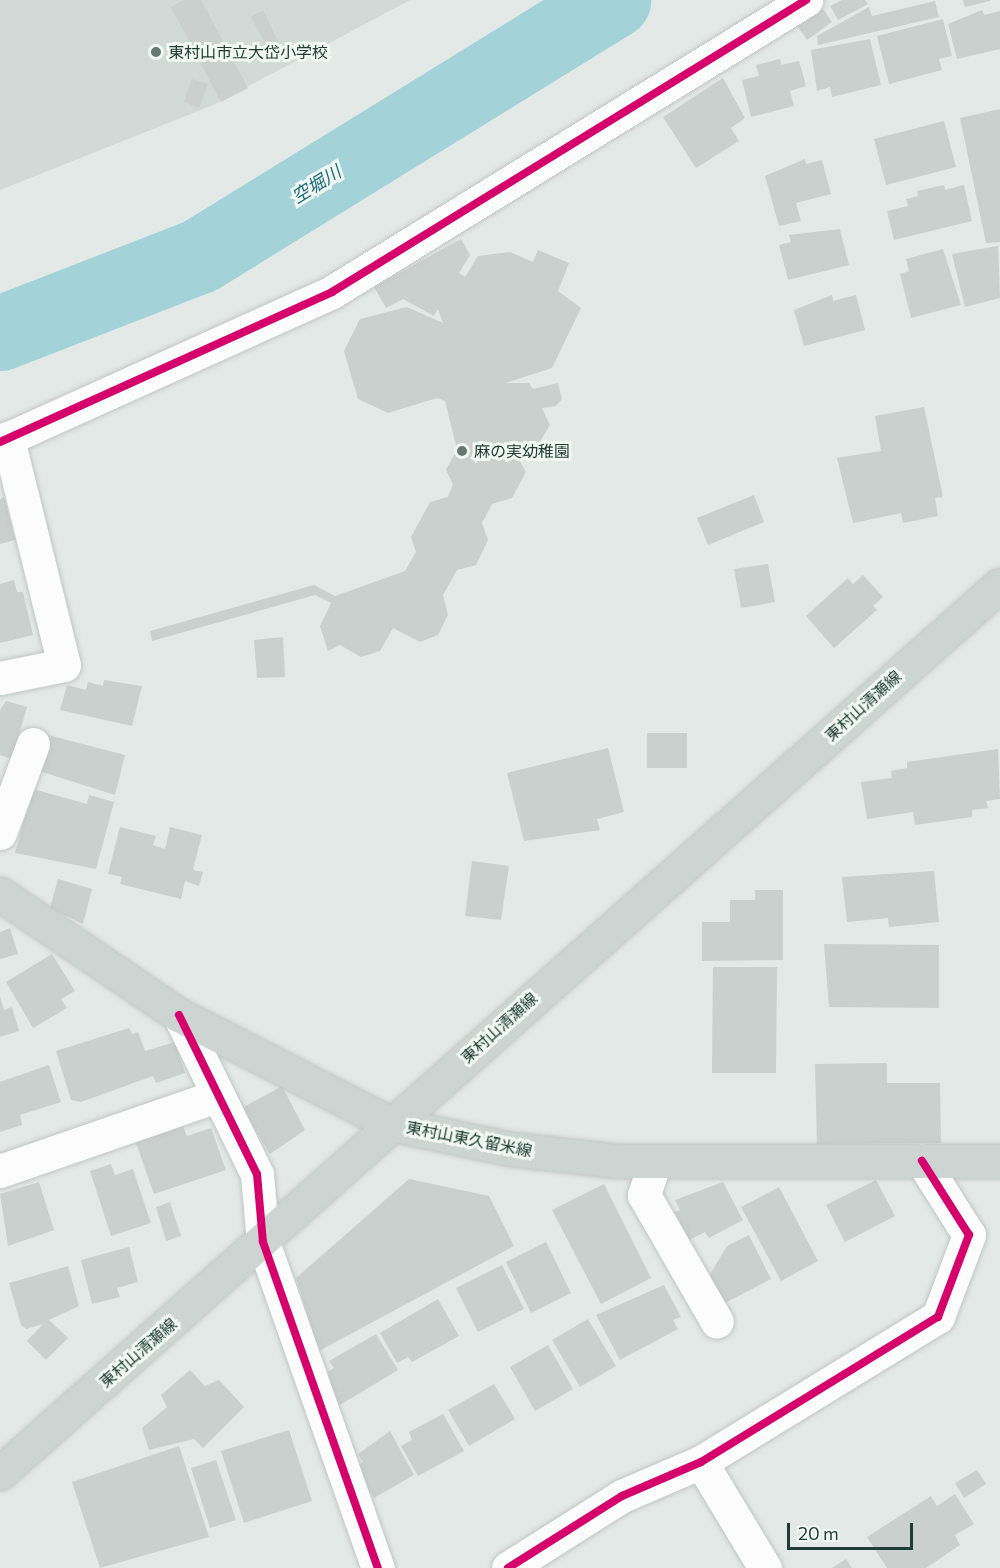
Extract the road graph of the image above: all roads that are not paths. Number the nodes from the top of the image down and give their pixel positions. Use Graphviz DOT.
graph roads {
  1 [pos="806,0"];
  2 [pos="4,440"];
  3 [pos="1000,585"];
  4 [pos="0,678"];
  5 [pos="33,744"];
  6 [pos="0,833"];
  7 [pos="0,894"];
  8 [pos="179,1015"];
  9 [pos="217,1096"];
  10 [pos="391,1124"];
  11 [pos="655,1161"];
  12 [pos="922,1161"];
  13 [pos="1000,1161"];
  14 [pos="0,1171"];
  15 [pos="263,1242"];
  16 [pos="717,1322"];
  17 [pos="701,1462"];
  18 [pos="0,1473"];
  19 [pos="378,1568"];
  20 [pos="508,1568"];
  21 [pos="765,1568"];
  1 -- 2 [label="street"];
  2 -- 4 [label="street"];
  3 -- 10 [label="main road, 東村山清瀬線"];
  5 -- 6 [label="street"];
  7 -- 8 [label="main road, 東村山東久留米線"];
  8 -- 9 [label="street"];
  8 -- 10 [label="main road, 東村山東久留米線"];
  9 -- 14 [label="street"];
  9 -- 15 [label="street"];
  10 -- 11 [label="main road, 東村山東久留米線"];
  10 -- 15 [label="main road, 東村山清瀬線"];
  11 -- 12 [label="main road, 東村山東久留米線"];
  11 -- 16 [label="street"];
  12 -- 13 [label="main road, 東村山東久留米線"];
  12 -- 17 [label="street"];
  15 -- 18 [label="main road, 東村山清瀬線"];
  15 -- 19 [label="street"];
  17 -- 20 [label="street"];
  17 -- 21 [label="street"];
}
